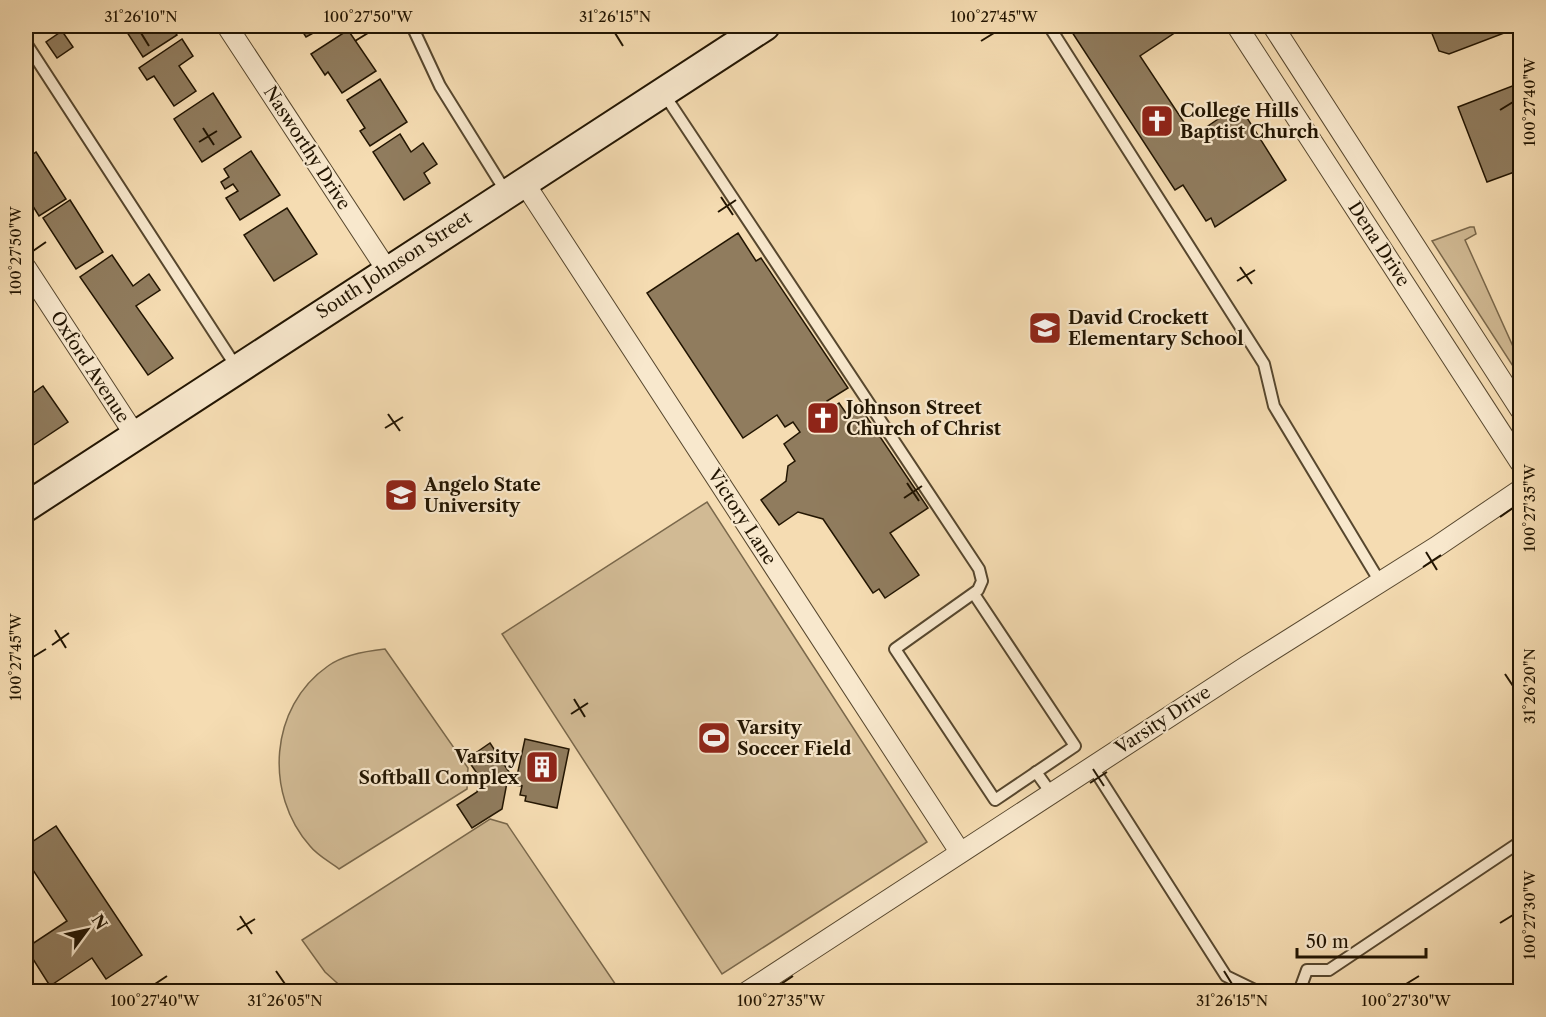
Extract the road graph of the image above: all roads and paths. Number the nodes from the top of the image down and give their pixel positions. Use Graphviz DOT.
graph roads {
  1 [pos="227,26"];
  2 [pos="412,26"];
  3 [pos="765,26"];
  4 [pos="1049,26"];
  5 [pos="1238,26"];
  6 [pos="1273,26"];
  7 [pos="26,43"];
  8 [pos="662,92"];
  9 [pos="515,186"];
  10 [pos="26,268"];
  11 [pos="387,270"];
  12 [pos="237,368"];
  13 [pos="1521,409"];
  14 [pos="135,435"];
  15 [pos="1521,462"];
  16 [pos="1521,490"];
  17 [pos="27,502"];
  18 [pos="1380,582"];
  19 [pos="974,594"];
  20 [pos="1092,766"];
  21 [pos="1036,772"];
  22 [pos="1051,793"];
  23 [pos="1521,843"];
  24 [pos="960,852"];
  25 [pos="747,992"];
  26 [pos="1259,992"];
  27 [pos="1299,992"];
  1 -- 11 [label="street, Nasworthy Drive"];
  2 -- 9 [label="lane"];
  3 -- 8 [label="main road, South Johnson Street"];
  4 -- 18 [label="lane"];
  5 -- 15 [label="street, Dena Drive"];
  6 -- 13 [label="street, Dena Drive"];
  7 -- 12 [label="lane"];
  8 -- 9 [label="main road, South Johnson Street"];
  8 -- 19 [label="lane"];
  9 -- 11 [label="main road, South Johnson Street"];
  9 -- 24 [label="street, Victory Lane"];
  10 -- 14 [label="street, Oxford Avenue"];
  11 -- 12 [label="main road, South Johnson Street"];
  12 -- 14 [label="main road, South Johnson Street"];
  14 -- 17 [label="main road, South Johnson Street"];
  16 -- 18 [label="street, Varsity Drive"];
  18 -- 20 [label="street, Varsity Drive"];
  19 -- 21 [label="lane"];
  19 -- 21 [label="lane"];
  20 -- 22 [label="street, Varsity Drive"];
  20 -- 26 [label="lane"];
  21 -- 22 [label="lane"];
  22 -- 24 [label="street, Varsity Drive"];
  23 -- 27 [label="lane"];
  24 -- 25 [label="street, Varsity Drive"];
}
